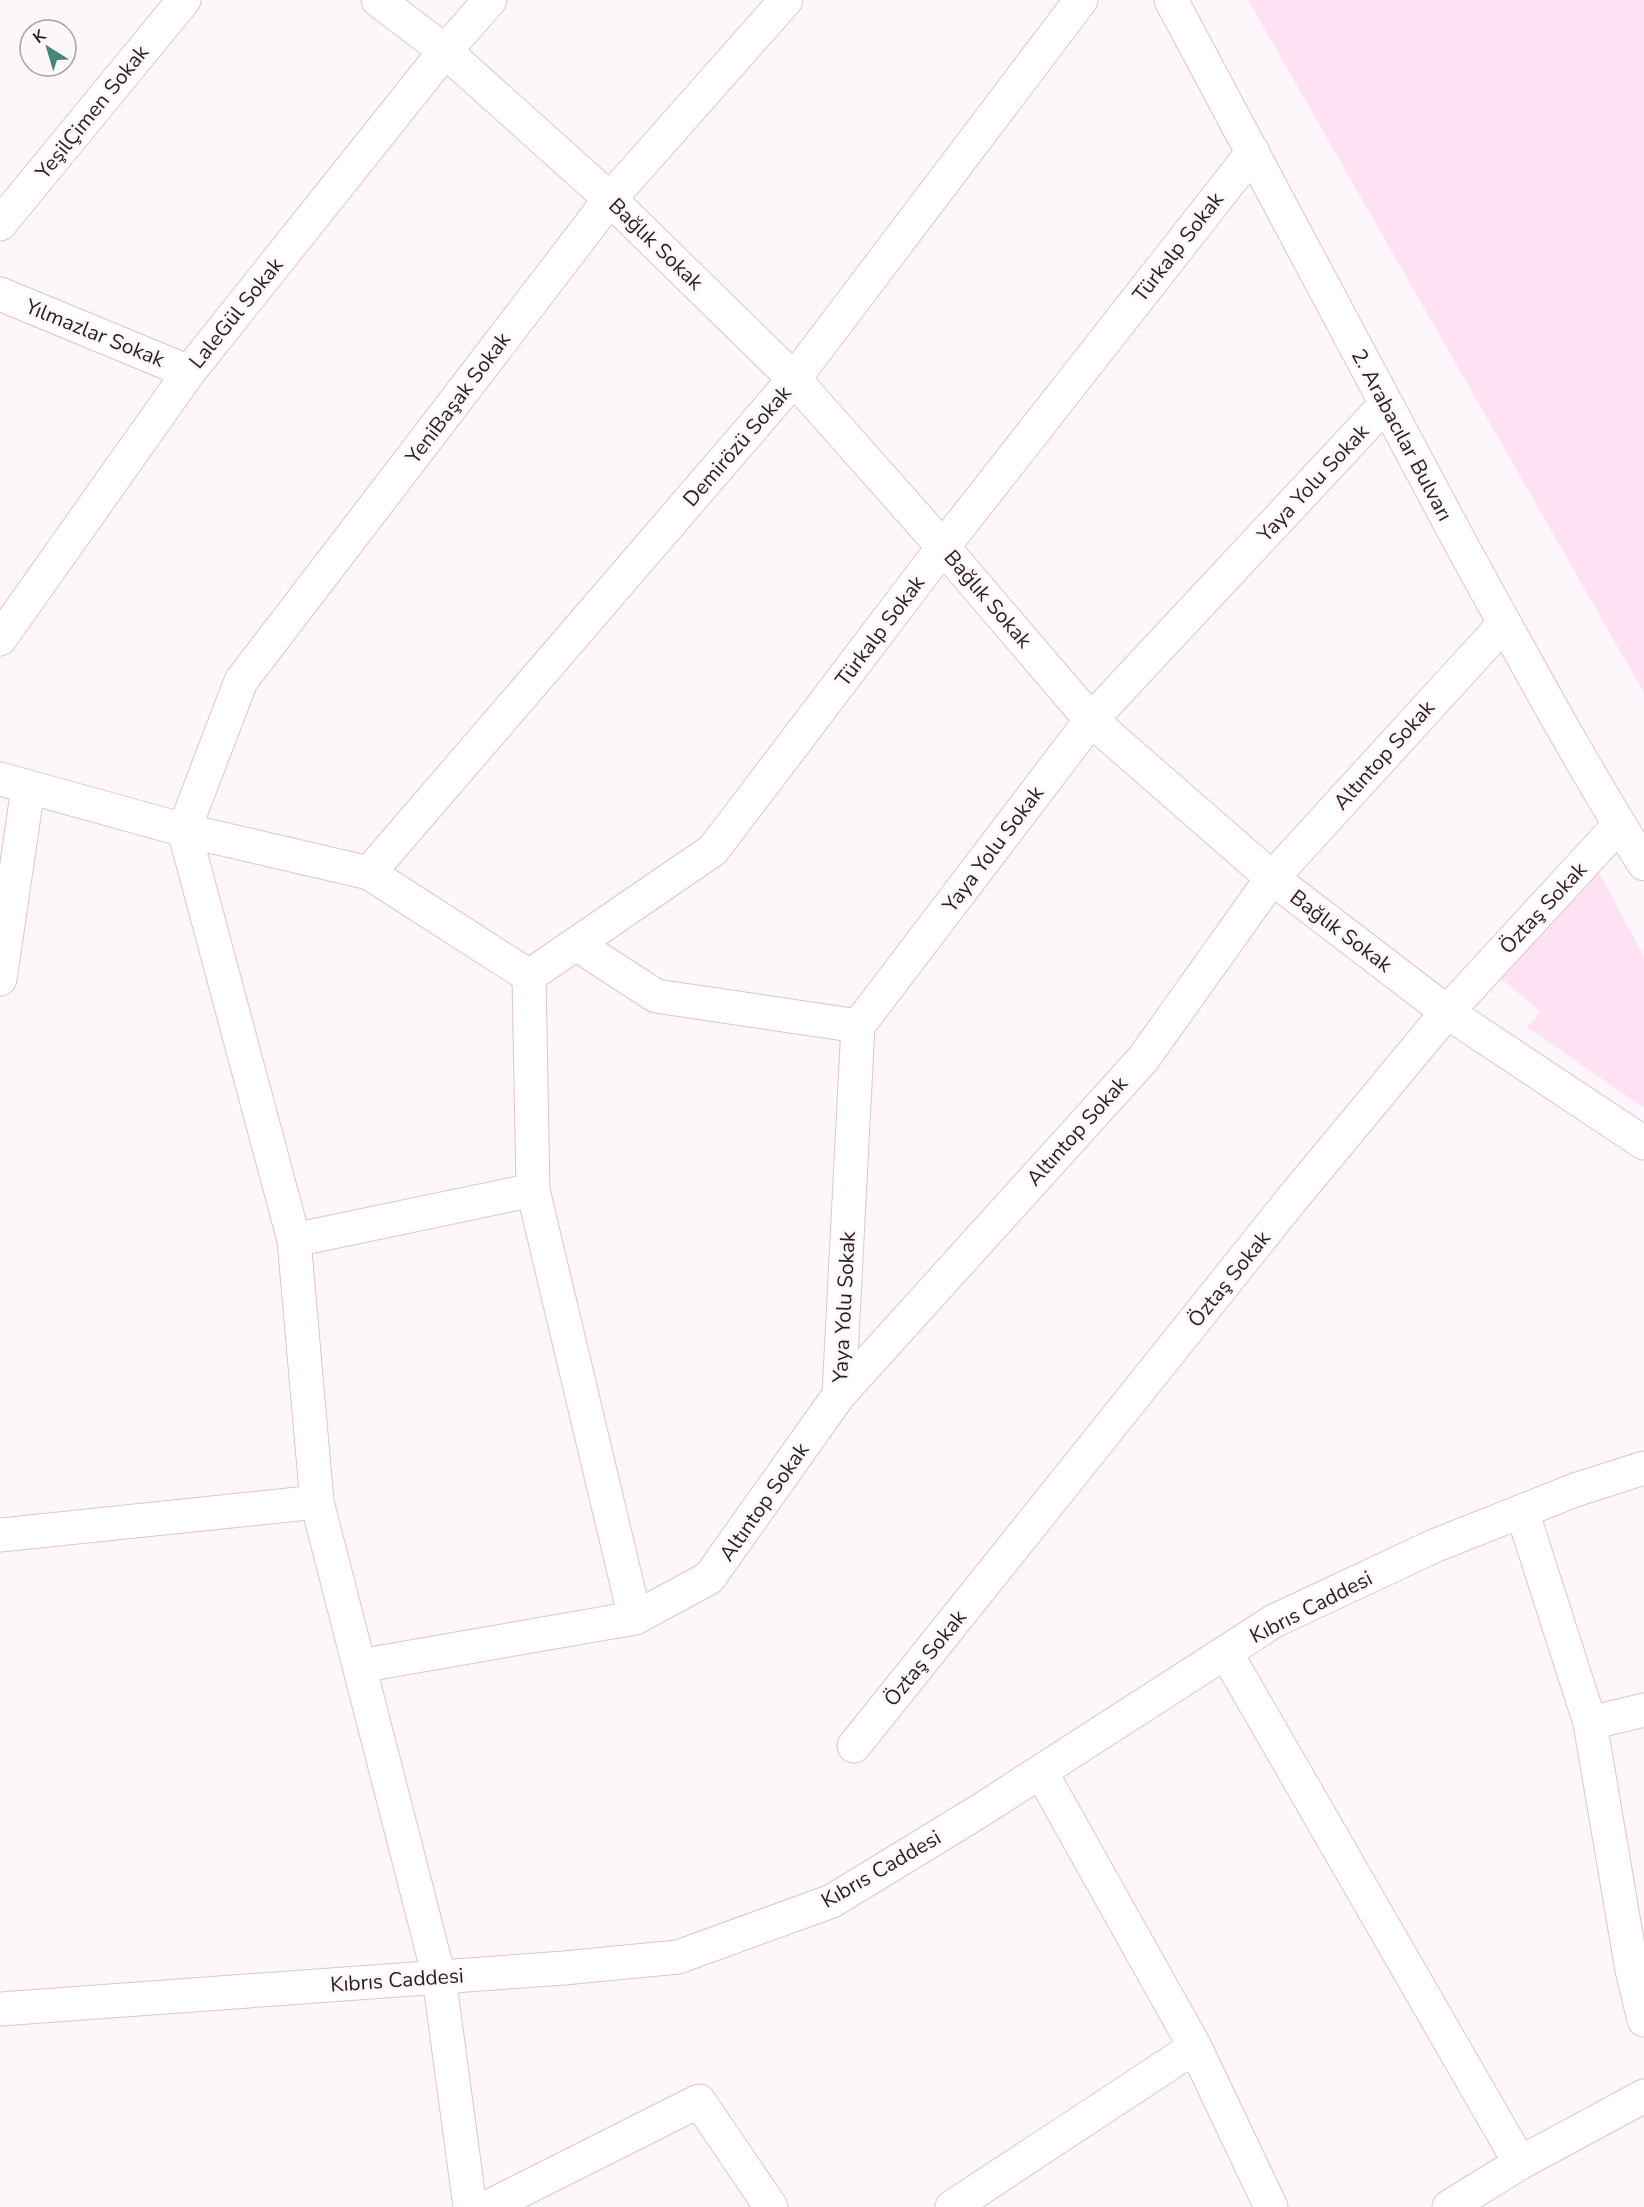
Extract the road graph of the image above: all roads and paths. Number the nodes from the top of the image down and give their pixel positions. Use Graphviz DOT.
graph roads {
  1 [pos="184,0"];
  2 [pos="378,0"];
  3 [pos="490,0"];
  4 [pos="786,0"];
  5 [pos="1081,0"];
  6 [pos="1171,0"];
  7 [pos="445,51"];
  8 [pos="1252,152"];
  9 [pos="610,199"];
  10 [pos="0,224"];
  11 [pos="0,294"];
  12 [pos="189,372"];
  13 [pos="794,379"];
  14 [pos="1385,405"];
  15 [pos="943,547"];
  16 [pos="1504,624"];
  17 [pos="0,639"];
  18 [pos="1091,720"];
  19 [pos="14,783"];
  20 [pos="1619,825"];
  21 [pos="184,830"];
  22 [pos="1644,864"];
  23 [pos="369,873"];
  24 [pos="1272,878"];
  25 [pos="576,944"];
  26 [pos="529,976"];
  27 [pos="0,979"];
  28 [pos="1447,1012"];
  29 [pos="858,1026"];
  30 [pos="1644,1143"];
  31 [pos="533,1190"];
  32 [pos="294,1240"];
  33 [pos="839,1395"];
  34 [pos="1644,1468"];
  35 [pos="317,1502"];
  36 [pos="1522,1511"];
  37 [pos="0,1535"];
  38 [pos="635,1618"];
  39 [pos="1226,1653"];
  40 [pos="359,1666"];
  41 [pos="1644,1710"];
  42 [pos="1590,1723"];
  43 [pos="854,1746"];
  44 [pos="1041,1772"];
  45 [pos="1638,1968"];
  46 [pos="439,1977"];
  47 [pos="0,2009"];
  48 [pos="1644,2020"];
  49 [pos="1195,2048"];
  50 [pos="1644,2096"];
  51 [pos="1520,2163"];
  52 [pos="470,2207"];
  53 [pos="488,2207"];
  54 [pos="771,2207"];
  55 [pos="952,2207"];
  56 [pos="1271,2207"];
  57 [pos="1449,2207"];
  1 -- 10 [label="street, YeşilÇimen Sokak"];
  2 -- 7 [label="street, Bağlık Sokak"];
  3 -- 7 [label="street, LaleGül Sokak"];
  4 -- 9 [label="street, YeniBaşak Sokak"];
  5 -- 13 [label="street, Demirözü Sokak"];
  6 -- 8 [label="street, 2. Arabacılar Bulvarı"];
  7 -- 9 [label="street, Bağlık Sokak"];
  7 -- 12 [label="street, LaleGül Sokak"];
  8 -- 14 [label="street, 2. Arabacılar Bulvarı"];
  8 -- 15 [label="street, Türkalp Sokak"];
  9 -- 13 [label="street, Bağlık Sokak"];
  9 -- 21 [label="street, YeniBaşak Sokak"];
  11 -- 12 [label="street, Yılmazlar Sokak"];
  12 -- 17 [label="street, LaleGül Sokak"];
  13 -- 15 [label="street, Bağlık Sokak"];
  13 -- 23 [label="street, Demirözü Sokak"];
  14 -- 16 [label="street, 2. Arabacılar Bulvarı"];
  14 -- 18 [label="street, Yaya Yolu Sokak"];
  15 -- 18 [label="street, Bağlık Sokak"];
  15 -- 25 [label="street, Türkalp Sokak"];
  16 -- 20 [label="street, 2. Arabacılar Bulvarı"];
  16 -- 24 [label="street, Altıntop Sokak"];
  18 -- 24 [label="street, Bağlık Sokak"];
  18 -- 29 [label="street, Yaya Yolu Sokak"];
  19 -- 21 [label="street"];
  19 -- 27 [label="street"];
  20 -- 22 [label="street, 2. Arabacılar Bulvarı"];
  20 -- 28 [label="street, Öztaş Sokak"];
  21 -- 23 [label="street"];
  21 -- 32 [label="street"];
  23 -- 26 [label="street"];
  24 -- 28 [label="street, Bağlık Sokak"];
  24 -- 33 [label="street, Altıntop Sokak"];
  25 -- 26 [label="street, Türkalp Sokak"];
  25 -- 29 [label="street"];
  26 -- 31 [label="street"];
  28 -- 30 [label="street, Bağlık Sokak"];
  28 -- 43 [label="street, Öztaş Sokak"];
  29 -- 33 [label="street, Yaya Yolu Sokak"];
  31 -- 32 [label="street"];
  31 -- 38 [label="street"];
  32 -- 35 [label="street"];
  33 -- 38 [label="street, Altıntop Sokak"];
  34 -- 36 [label="street, Kıbrıs Caddesi"];
  35 -- 37 [label="street"];
  35 -- 40 [label="street"];
  36 -- 39 [label="street, Kıbrıs Caddesi"];
  36 -- 42 [label="street"];
  38 -- 40 [label="street, Altıntop Sokak"];
  39 -- 44 [label="street, Kıbrıs Caddesi"];
  39 -- 51 [label="street"];
  40 -- 46 [label="street"];
  41 -- 42 [label="street"];
  42 -- 45 [label="street"];
  44 -- 46 [label="street, Kıbrıs Caddesi"];
  44 -- 49 [label="street"];
  45 -- 48 [label="street"];
  46 -- 47 [label="street, Kıbrıs Caddesi"];
  46 -- 52 [label="street"];
  49 -- 55 [label="street"];
  49 -- 56 [label="street"];
  50 -- 51 [label="street"];
  51 -- 57 [label="street"];
  53 -- 54 [label="street"];
}
